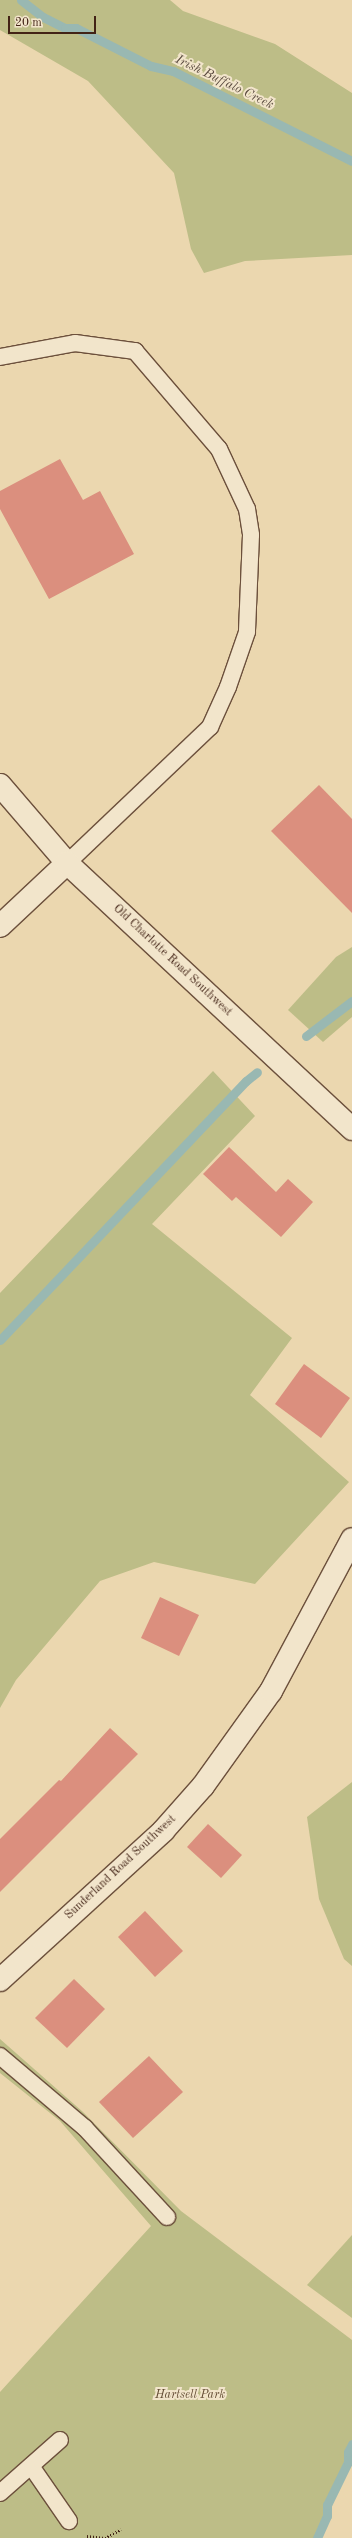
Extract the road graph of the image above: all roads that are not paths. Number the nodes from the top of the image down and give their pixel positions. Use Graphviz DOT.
graph roads {
  1 [pos="0,357"];
  2 [pos="0,785"];
  3 [pos="67,863"];
  4 [pos="0,926"];
  5 [pos="352,1129"];
  6 [pos="352,1539"];
  7 [pos="0,1980"];
  8 [pos="0,2056"];
  9 [pos="167,2217"];
  10 [pos="60,2440"];
  11 [pos="31,2466"];
  12 [pos="0,2493"];
  13 [pos="69,2521"];
  1 -- 3 [label="lane"];
  2 -- 3 [label="street, Old Charlotte Road Southwest"];
  3 -- 4 [label="street"];
  3 -- 5 [label="street, Old Charlotte Road Southwest"];
  6 -- 7 [label="street, Sunderland Road Southwest"];
  8 -- 9 [label="lane"];
  10 -- 11 [label="lane"];
  11 -- 12 [label="lane"];
  11 -- 13 [label="lane"];
}
